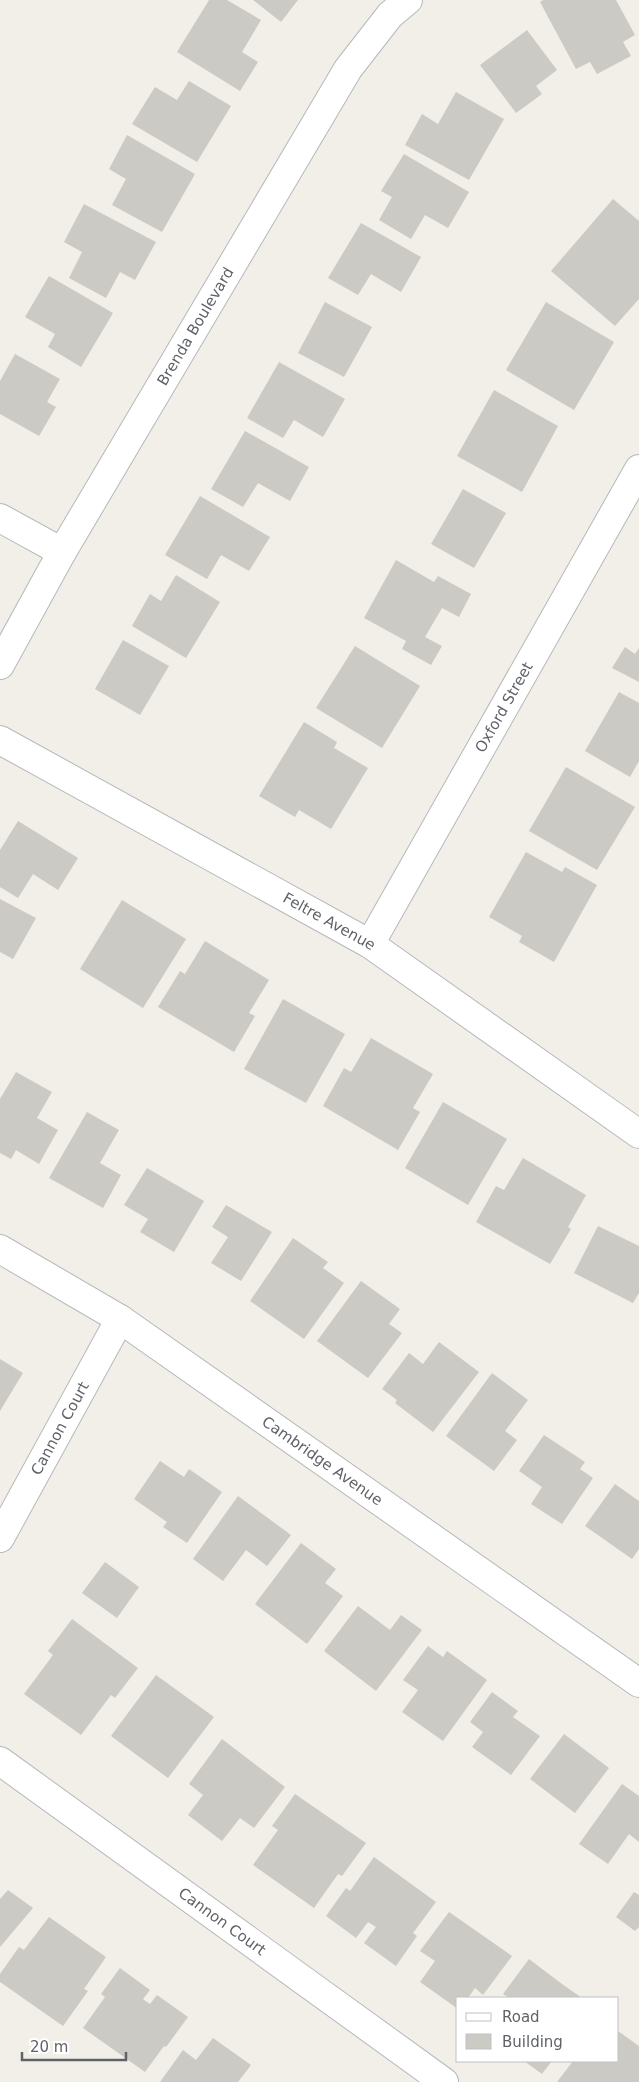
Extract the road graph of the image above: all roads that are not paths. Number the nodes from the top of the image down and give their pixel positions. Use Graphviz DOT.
graph roads {
  1 [pos="408,0"];
  2 [pos="639,469"];
  3 [pos="0,518"];
  4 [pos="62,552"];
  5 [pos="0,665"];
  6 [pos="0,740"];
  7 [pos="370,944"];
  8 [pos="639,1134"];
  9 [pos="0,1249"];
  10 [pos="120,1319"];
  11 [pos="0,1538"];
  12 [pos="639,1682"];
  13 [pos="0,1761"];
  14 [pos="444,2082"];
  1 -- 4 [label="street, Brenda Boulevard"];
  2 -- 7 [label="street, Oxford Street"];
  3 -- 4 [label="street"];
  4 -- 5 [label="street, Brenda Boulevard"];
  6 -- 7 [label="street, Feltre Avenue"];
  7 -- 8 [label="street, Feltre Avenue"];
  9 -- 10 [label="street, Cambridge Avenue"];
  10 -- 11 [label="street, Cannon Court"];
  10 -- 12 [label="street, Cambridge Avenue"];
  13 -- 14 [label="street, Cannon Court"];
}
